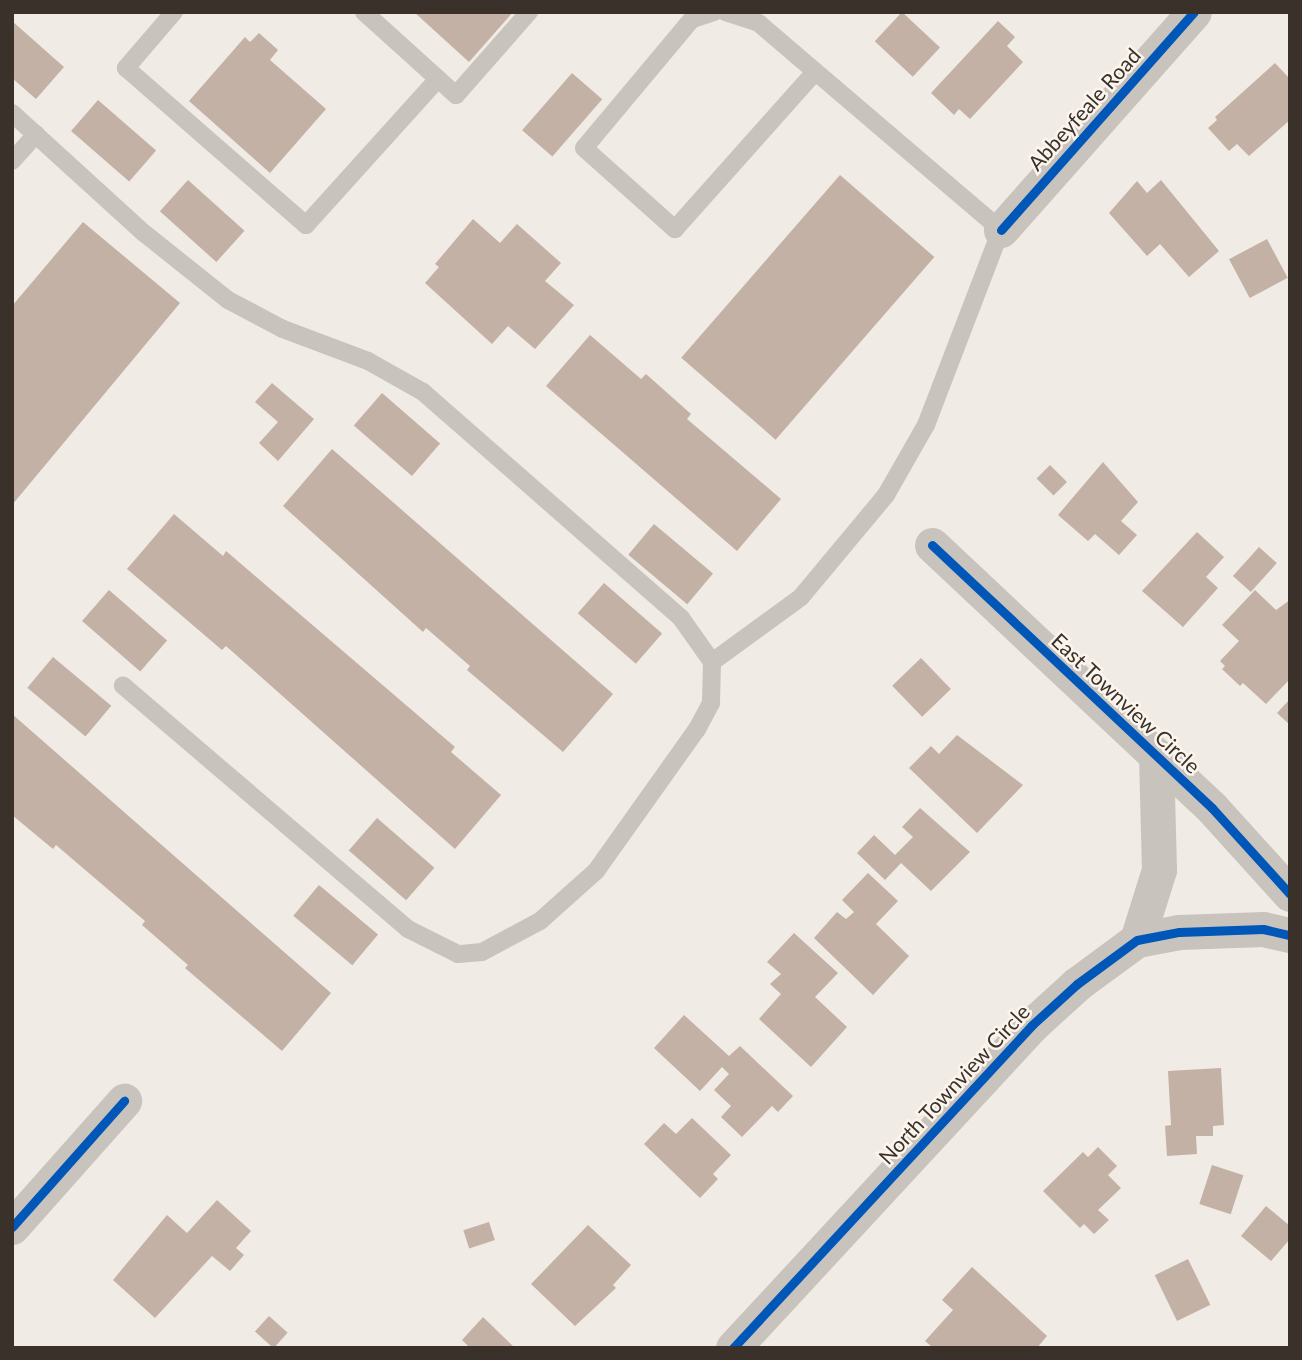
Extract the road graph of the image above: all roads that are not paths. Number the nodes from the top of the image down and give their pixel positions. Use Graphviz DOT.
graph roads {
  1 [pos="174,12"];
  2 [pos="364,12"];
  3 [pos="529,12"];
  4 [pos="714,12"];
  5 [pos="726,12"];
  6 [pos="1194,12"];
  7 [pos="814,73"];
  8 [pos="438,79"];
  9 [pos="12,113"];
  10 [pos="36,134"];
  11 [pos="12,161"];
  12 [pos="1000,230"];
  13 [pos="932,545"];
  14 [pos="712,662"];
  15 [pos="123,686"];
  16 [pos="1156,755"];
  17 [pos="1290,894"];
  18 [pos="1290,935"];
  19 [pos="1137,940"];
  20 [pos="124,1101"];
  21 [pos="12,1227"];
  22 [pos="733,1348"];
  1 -- 8 [label="lane"];
  2 -- 8 [label="lane"];
  3 -- 8 [label="lane"];
  4 -- 7 [label="lane"];
  5 -- 7 [label="lane"];
  6 -- 12 [label="street, Abbeyfeale Road"];
  7 -- 12 [label="lane"];
  9 -- 10 [label="lane"];
  10 -- 11 [label="lane"];
  10 -- 14 [label="lane"];
  12 -- 14 [label="lane"];
  13 -- 16 [label="street, East Townview Circle"];
  14 -- 15 [label="lane"];
  16 -- 17 [label="street, East Townview Circle"];
  16 -- 19 [label="street"];
  18 -- 19 [label="street, North Townview Circle"];
  19 -- 22 [label="street, North Townview Circle"];
  20 -- 21 [label="street"];
}
